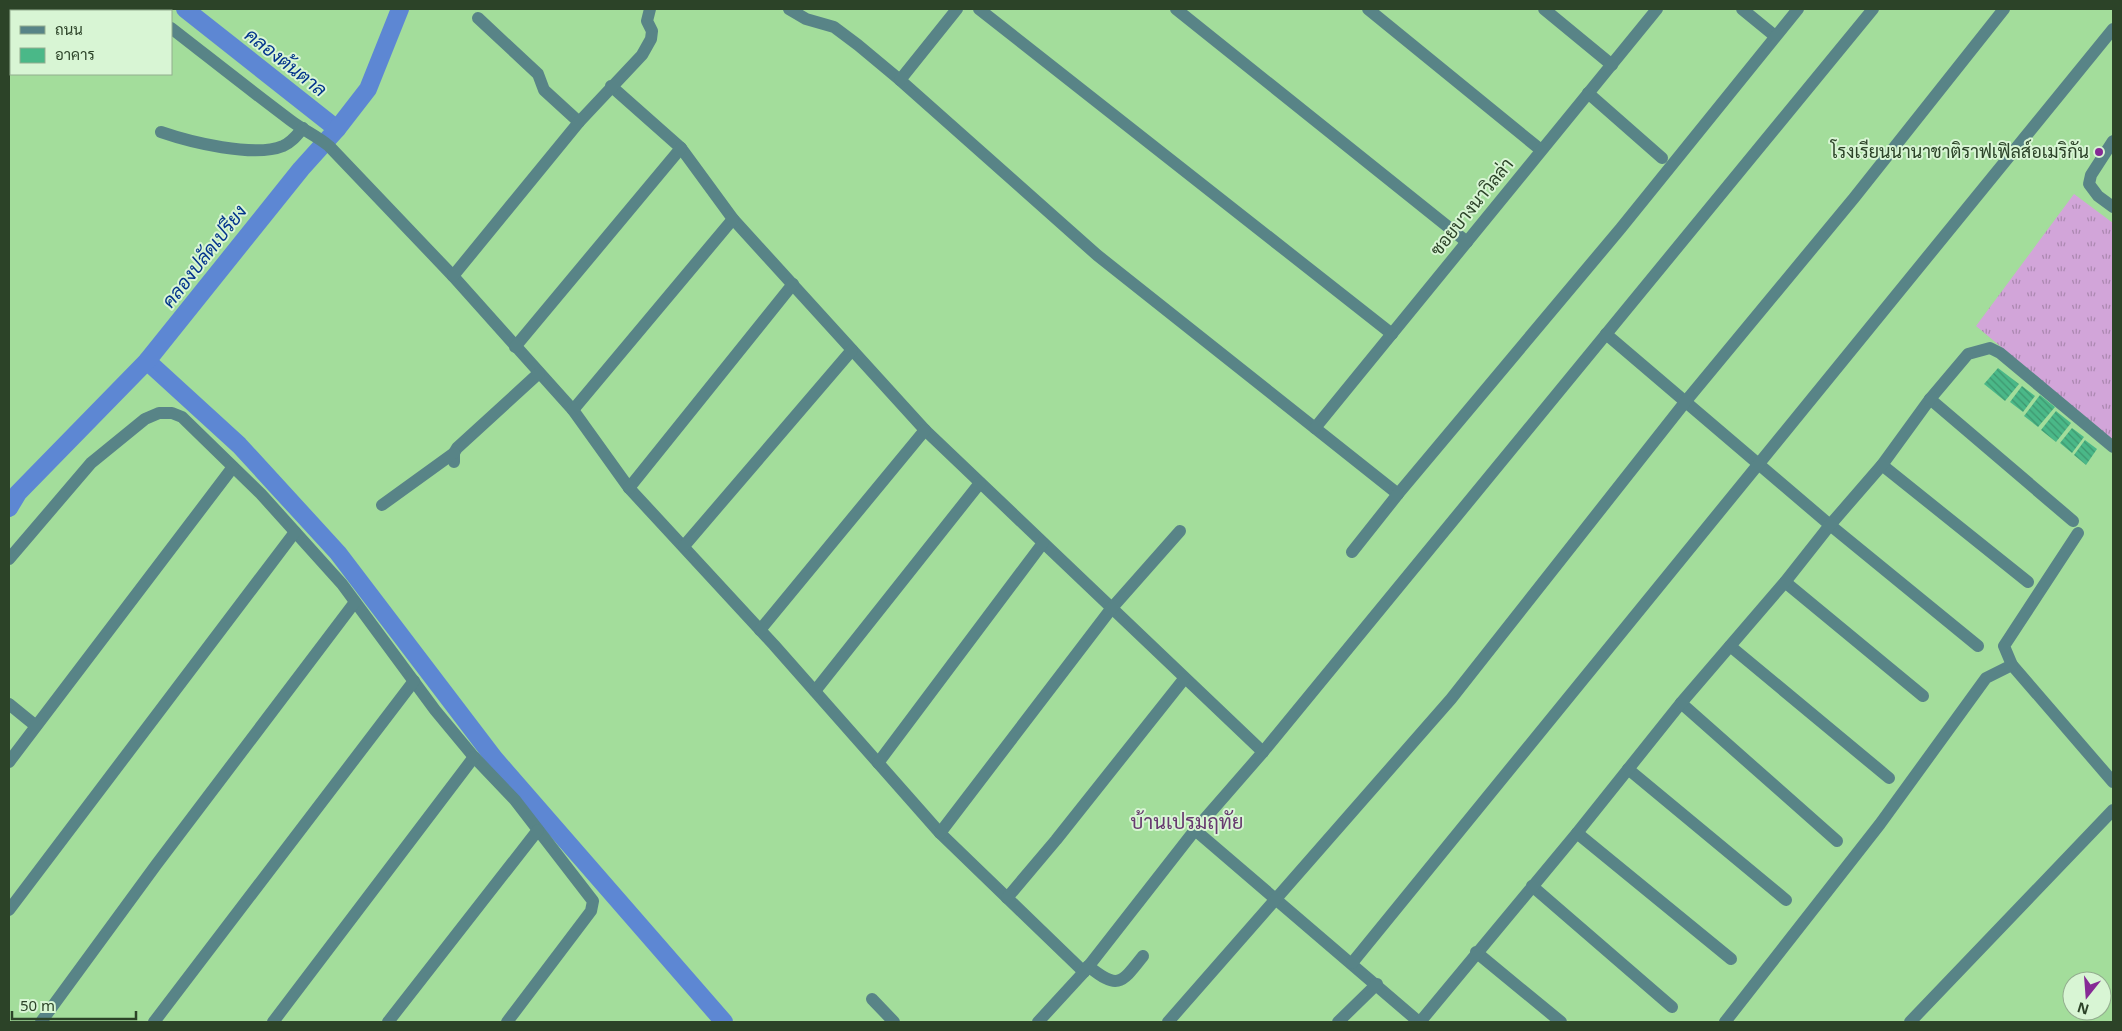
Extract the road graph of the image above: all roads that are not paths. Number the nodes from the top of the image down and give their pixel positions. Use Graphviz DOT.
graph roads {
  1 [pos="650,9"];
  2 [pos="789,9"];
  3 [pos="958,9"];
  4 [pos="980,9"];
  5 [pos="1176,9"];
  6 [pos="1368,9"];
  7 [pos="1544,9"];
  8 [pos="1657,9"];
  9 [pos="1742,9"];
  10 [pos="1798,9"];
  11 [pos="1873,9"];
  12 [pos="2004,9"];
  13 [pos="478,18"];
  14 [pos="172,29"];
  15 [pos="2113,29"];
  16 [pos="1775,36"];
  17 [pos="1612,65"];
  18 [pos="900,80"];
  19 [pos="611,86"];
  20 [pos="1588,93"];
  21 [pos="579,122"];
  22 [pos="309,131"];
  23 [pos="161,132"];
  24 [pos="2113,141"];
  25 [pos="681,148"];
  26 [pos="1541,150"];
  27 [pos="1662,158"];
  28 [pos="2113,208"];
  29 [pos="733,219"];
  30 [pos="1467,242"];
  31 [pos="453,276"];
  32 [pos="793,284"];
  33 [pos="1392,334"];
  34 [pos="1606,334"];
  35 [pos="515,347"];
  36 [pos="852,350"];
  37 [pos="539,373"];
  38 [pos="1930,399"];
  39 [pos="1686,401"];
  40 [pos="573,410"];
  41 [pos="1315,428"];
  42 [pos="925,430"];
  43 [pos="2113,447"];
  44 [pos="1758,464"];
  45 [pos="1882,465"];
  46 [pos="233,467"];
  47 [pos="980,483"];
  48 [pos="629,488"];
  49 [pos="1398,494"];
  50 [pos="382,505"];
  51 [pos="2072,521"];
  52 [pos="1830,525"];
  53 [pos="1180,531"];
  54 [pos="295,532"];
  55 [pos="2078,533"];
  56 [pos="1042,543"];
  57 [pos="684,546"];
  58 [pos="1352,552"];
  59 [pos="9,558"];
  60 [pos="1785,582"];
  61 [pos="2028,582"];
  62 [pos="355,602"];
  63 [pos="1112,609"];
  64 [pos="760,630"];
  65 [pos="1730,646"];
  66 [pos="1978,646"];
  67 [pos="2012,665"];
  68 [pos="1184,679"];
  69 [pos="414,681"];
  70 [pos="815,691"];
  71 [pos="1923,696"];
  72 [pos="1681,703"];
  73 [pos="9,704"];
  74 [pos="36,726"];
  75 [pos="1263,752"];
  76 [pos="474,757"];
  77 [pos="9,762"];
  78 [pos="878,763"];
  79 [pos="1628,769"];
  80 [pos="1889,778"];
  81 [pos="2113,782"];
  82 [pos="2113,810"];
  83 [pos="538,830"];
  84 [pos="1195,830"];
  85 [pos="1577,832"];
  86 [pos="940,833"];
  87 [pos="1837,841"];
  88 [pos="1532,886"];
  89 [pos="1007,898"];
  90 [pos="1276,900"];
  91 [pos="1786,900"];
  92 [pos="9,910"];
  93 [pos="1476,952"];
  94 [pos="1142,956"];
  95 [pos="1731,958"];
  96 [pos="1352,963"];
  97 [pos="1086,969"];
  98 [pos="1377,984"];
  99 [pos="872,999"];
  100 [pos="1672,1007"];
  101 [pos="41,1022"];
  102 [pos="154,1022"];
  103 [pos="273,1022"];
  104 [pos="388,1022"];
  105 [pos="507,1022"];
  106 [pos="894,1022"];
  107 [pos="1038,1022"];
  108 [pos="1168,1022"];
  109 [pos="1338,1022"];
  110 [pos="1420,1022"];
  111 [pos="1561,1022"];
  112 [pos="1725,1022"];
  113 [pos="1910,1022"];
  1 -- 19 [label="street"];
  2 -- 18 [label="street"];
  3 -- 18 [label="street"];
  4 -- 33 [label="street"];
  5 -- 30 [label="street"];
  6 -- 26 [label="street"];
  7 -- 17 [label="street"];
  8 -- 17 [label="street, ซอยบางนาวิลล่า"];
  9 -- 16 [label="street"];
  10 -- 16 [label="street"];
  11 -- 34 [label="street"];
  12 -- 39 [label="street"];
  13 -- 21 [label="street"];
  14 -- 22 [label="street"];
  15 -- 44 [label="street"];
  16 -- 49 [label="street"];
  17 -- 20 [label="street, ซอยบางนาวิลล่า"];
  18 -- 41 [label="street"];
  19 -- 21 [label="street"];
  19 -- 25 [label="street"];
  20 -- 26 [label="street, ซอยบางนาวิลล่า"];
  20 -- 27 [label="street"];
  21 -- 31 [label="street"];
  22 -- 23 [label="street"];
  22 -- 31 [label="street"];
  24 -- 28 [label="street"];
  25 -- 29 [label="street"];
  25 -- 35 [label="street"];
  26 -- 30 [label="street, ซอยบางนาวิลล่า"];
  29 -- 32 [label="street"];
  29 -- 40 [label="street"];
  30 -- 33 [label="street, ซอยบางนาวิลล่า"];
  31 -- 35 [label="street"];
  32 -- 36 [label="street"];
  32 -- 48 [label="street"];
  33 -- 41 [label="street, ซอยบางนาวิลล่า"];
  34 -- 39 [label="street"];
  34 -- 75 [label="street"];
  35 -- 37 [label="street"];
  36 -- 42 [label="street"];
  36 -- 57 [label="street"];
  37 -- 40 [label="street"];
  37 -- 50 [label="street"];
  38 -- 43 [label="street"];
  38 -- 45 [label="street"];
  38 -- 51 [label="street"];
  39 -- 44 [label="street"];
  39 -- 90 [label="street"];
  40 -- 48 [label="street"];
  41 -- 49 [label="street"];
  42 -- 47 [label="street"];
  42 -- 64 [label="street"];
  44 -- 52 [label="street"];
  44 -- 96 [label="street"];
  45 -- 52 [label="street"];
  45 -- 61 [label="street"];
  46 -- 54 [label="street"];
  46 -- 59 [label="street"];
  46 -- 74 [label="street"];
  47 -- 56 [label="street"];
  47 -- 70 [label="street"];
  48 -- 57 [label="street"];
  49 -- 58 [label="street"];
  52 -- 60 [label="street"];
  52 -- 66 [label="street"];
  53 -- 63 [label="street"];
  54 -- 62 [label="street"];
  54 -- 92 [label="street"];
  55 -- 67 [label="street"];
  56 -- 63 [label="street"];
  56 -- 78 [label="street"];
  57 -- 64 [label="street"];
  60 -- 65 [label="street"];
  60 -- 71 [label="street"];
  62 -- 69 [label="street"];
  62 -- 101 [label="street"];
  63 -- 68 [label="street"];
  63 -- 86 [label="street"];
  64 -- 70 [label="street"];
  65 -- 72 [label="street"];
  65 -- 80 [label="street"];
  67 -- 81 [label="street"];
  67 -- 112 [label="street"];
  68 -- 75 [label="street"];
  68 -- 89 [label="street"];
  69 -- 76 [label="street"];
  69 -- 102 [label="street"];
  70 -- 78 [label="street"];
  72 -- 79 [label="street"];
  72 -- 87 [label="street"];
  73 -- 74 [label="street"];
  74 -- 77 [label="street"];
  75 -- 84 [label="street"];
  76 -- 83 [label="street"];
  76 -- 103 [label="street"];
  78 -- 86 [label="street"];
  79 -- 85 [label="street"];
  79 -- 91 [label="street"];
  82 -- 113 [label="street"];
  83 -- 104 [label="street"];
  83 -- 105 [label="street"];
  84 -- 90 [label="street"];
  84 -- 97 [label="street"];
  85 -- 88 [label="street"];
  85 -- 95 [label="street"];
  86 -- 89 [label="street"];
  88 -- 93 [label="street"];
  88 -- 100 [label="street"];
  89 -- 97 [label="street"];
  90 -- 96 [label="street"];
  90 -- 108 [label="street"];
  93 -- 110 [label="street"];
  93 -- 111 [label="street"];
  94 -- 97 [label="street"];
  96 -- 98 [label="street"];
  97 -- 107 [label="street"];
  98 -- 109 [label="street"];
  98 -- 110 [label="street"];
  99 -- 106 [label="street"];
}
